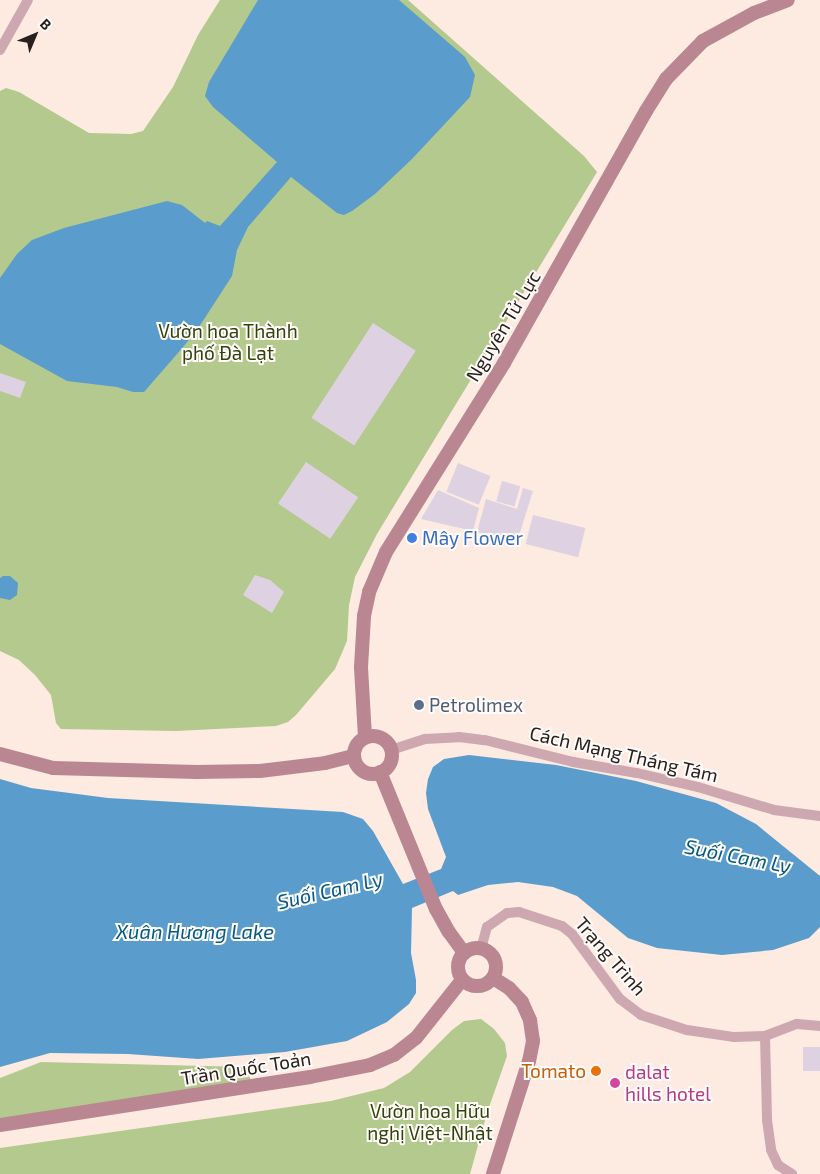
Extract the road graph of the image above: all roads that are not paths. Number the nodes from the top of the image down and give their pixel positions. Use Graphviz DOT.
graph roads {
  1 [pos="28,0"];
  2 [pos="788,0"];
  3 [pos="0,50"];
  4 [pos="365,737"];
  5 [pos="391,750"];
  6 [pos="0,754"];
  7 [pos="354,756"];
  8 [pos="380,772"];
  9 [pos="820,816"];
  10 [pos="481,949"];
  11 [pos="464,953"];
  12 [pos="493,978"];
  13 [pos="462,980"];
  14 [pos="820,1026"];
  15 [pos="766,1036"];
  16 [pos="0,1125"];
  17 [pos="493,1174"];
  18 [pos="792,1174"];
  1 -- 3 [label="street"];
  2 -- 4 [label="main road, Nguyên Tử Lực"];
  4 -- 5 [label="main road"];
  4 -- 7 [label="main road"];
  5 -- 8 [label="main road"];
  5 -- 9 [label="street, Cách Mạng Tháng Tám"];
  6 -- 7 [label="main road"];
  7 -- 8 [label="main road"];
  8 -- 11 [label="main road"];
  10 -- 11 [label="main road"];
  10 -- 12 [label="main road"];
  10 -- 15 [label="street, Trạng Trình"];
  11 -- 13 [label="main road"];
  12 -- 13 [label="main road"];
  12 -- 17 [label="main road"];
  13 -- 16 [label="main road, Trần Quốc Toản"];
  14 -- 15 [label="street, Trạng Trình"];
  15 -- 18 [label="street"];
}
